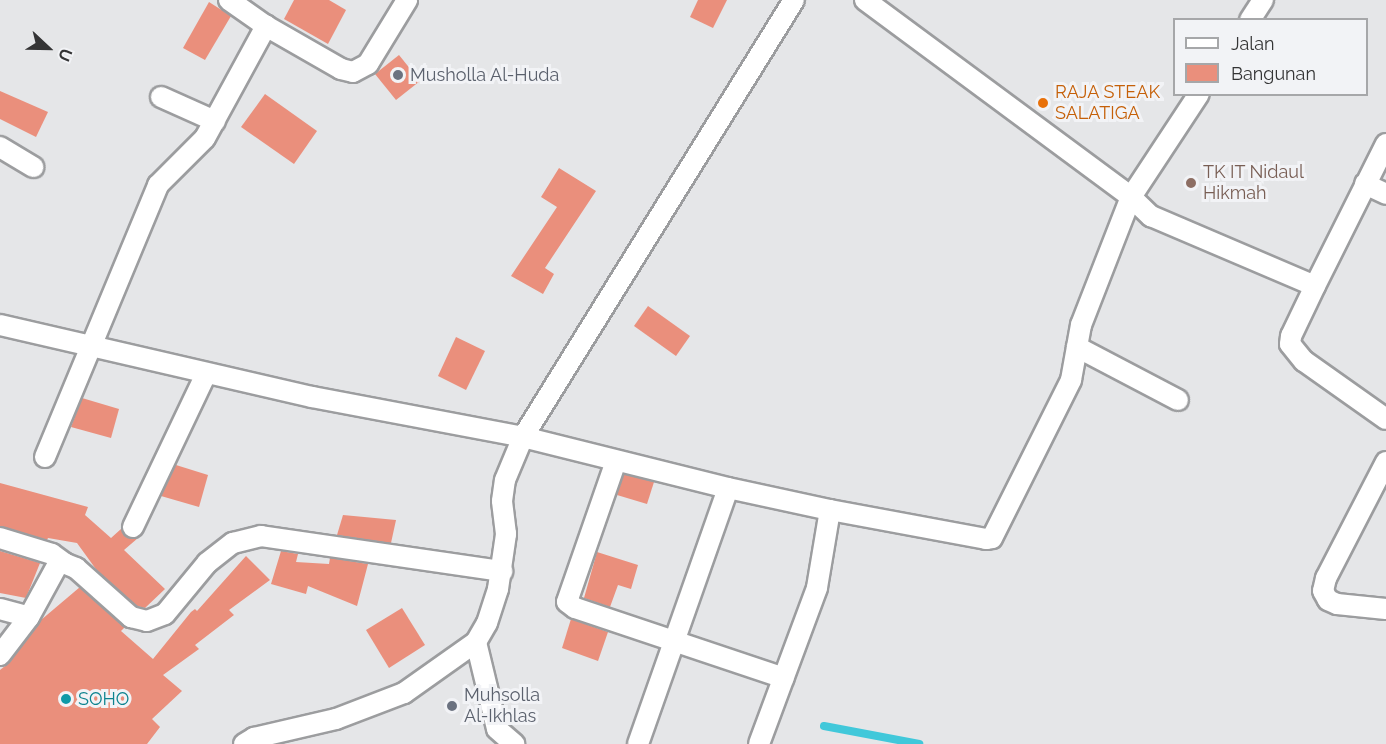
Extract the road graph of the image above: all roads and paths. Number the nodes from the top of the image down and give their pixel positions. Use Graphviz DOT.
graph roads {
  1 [pos="229,0"];
  2 [pos="407,0"];
  3 [pos="794,0"];
  4 [pos="866,0"];
  5 [pos="1263,0"];
  6 [pos="1251,18"];
  7 [pos="266,26"];
  8 [pos="1198,96"];
  9 [pos="161,97"];
  10 [pos="215,121"];
  11 [pos="1386,144"];
  12 [pos="0,147"];
  13 [pos="33,167"];
  14 [pos="1365,184"];
  15 [pos="1386,194"];
  16 [pos="1131,198"];
  17 [pos="1315,286"];
  18 [pos="0,325"];
  19 [pos="1077,347"];
  20 [pos="92,348"];
  21 [pos="206,374"];
  22 [pos="1178,400"];
  23 [pos="1386,419"];
  24 [pos="523,437"];
  25 [pos="45,457"];
  26 [pos="616,461"];
  27 [pos="1386,462"];
  28 [pos="728,488"];
  29 [pos="830,510"];
  30 [pos="133,527"];
  31 [pos="0,538"];
  32 [pos="66,564"];
  33 [pos="502,571"];
  34 [pos="0,609"];
  35 [pos="1386,609"];
  36 [pos="29,617"];
  37 [pos="675,640"];
  38 [pos="476,642"];
  39 [pos="0,656"];
  40 [pos="784,678"];
  41 [pos="244,744"];
  42 [pos="514,744"];
  43 [pos="638,744"];
  44 [pos="759,744"];
  1 -- 7 [label="street"];
  2 -- 7 [label="street"];
  3 -- 24 [label="street"];
  4 -- 16 [label="street"];
  5 -- 6 [label="street"];
  7 -- 10 [label="street"];
  8 -- 16 [label="street"];
  9 -- 10 [label="street"];
  10 -- 20 [label="street"];
  11 -- 14 [label="street"];
  12 -- 13 [label="street"];
  14 -- 15 [label="street"];
  14 -- 17 [label="street"];
  16 -- 17 [label="street"];
  16 -- 19 [label="street"];
  17 -- 23 [label="street"];
  18 -- 20 [label="street"];
  19 -- 22 [label="street"];
  19 -- 29 [label="street"];
  20 -- 21 [label="street"];
  20 -- 25 [label="street"];
  21 -- 24 [label="street"];
  21 -- 30 [label="street"];
  24 -- 26 [label="street"];
  24 -- 33 [label="street"];
  26 -- 28 [label="street"];
  26 -- 37 [label="street"];
  27 -- 35 [label="street"];
  28 -- 29 [label="street"];
  28 -- 37 [label="street"];
  29 -- 40 [label="street"];
  31 -- 32 [label="street"];
  32 -- 33 [label="street"];
  32 -- 36 [label="street"];
  33 -- 38 [label="street"];
  34 -- 36 [label="street"];
  36 -- 39 [label="street"];
  37 -- 40 [label="street"];
  37 -- 43 [label="street"];
  38 -- 41 [label="street"];
  38 -- 42 [label="street"];
  40 -- 44 [label="street"];
}
